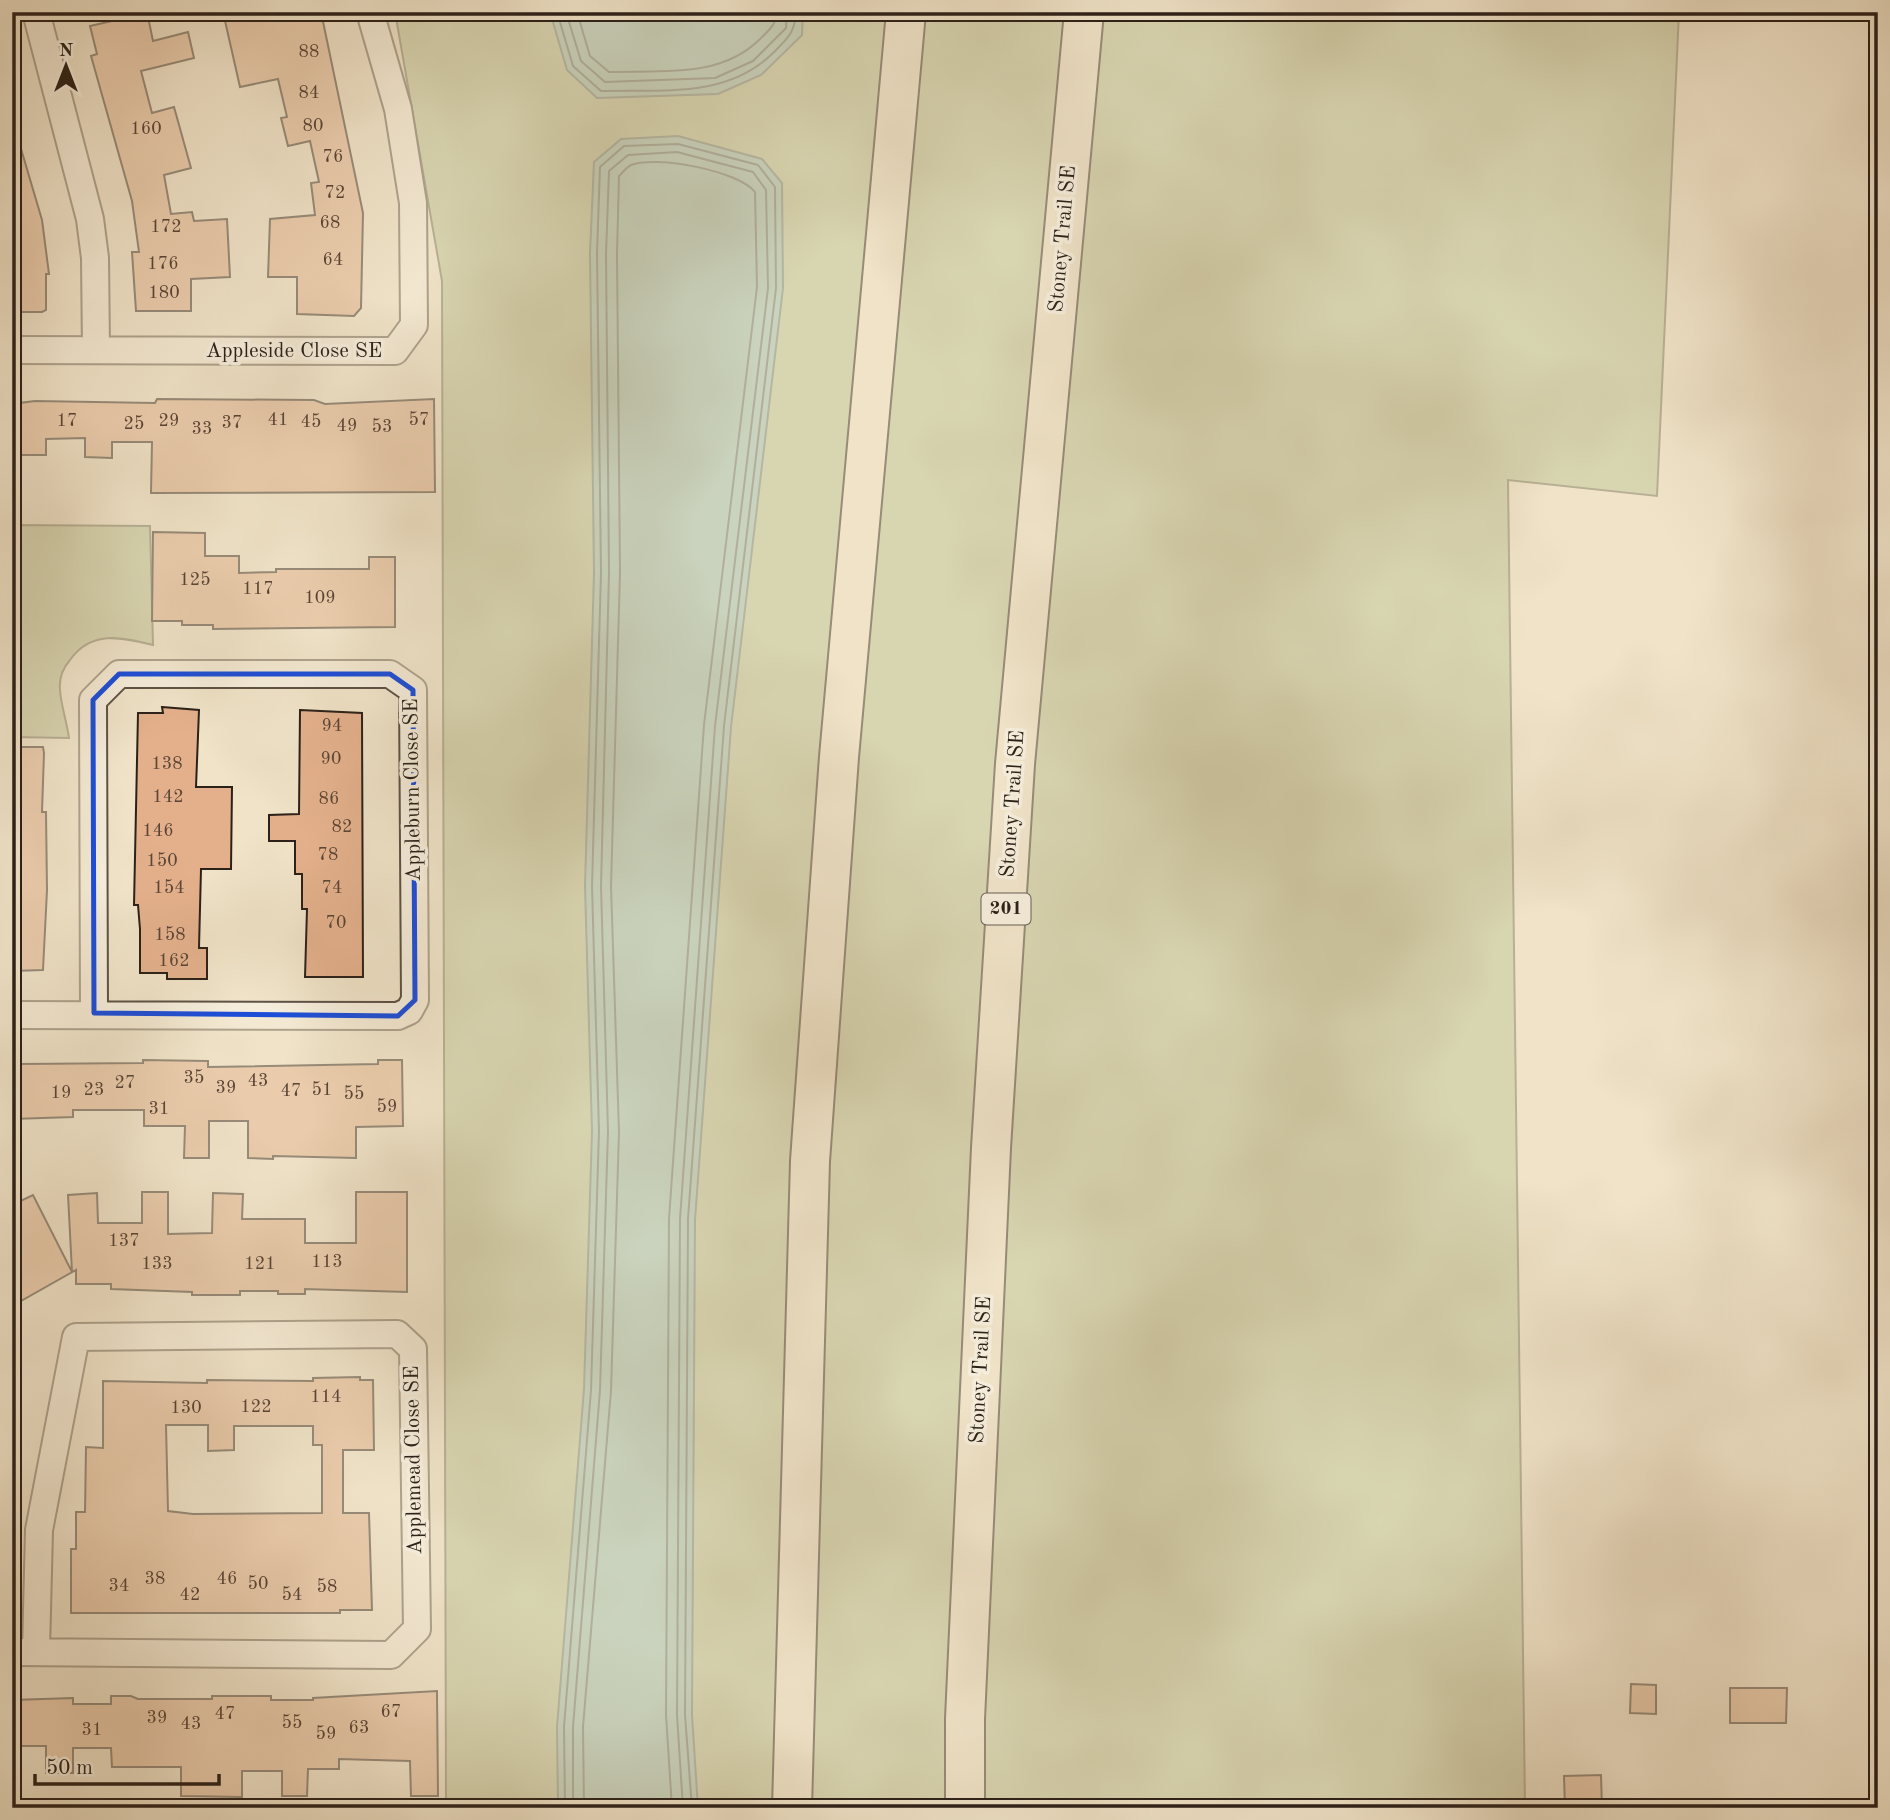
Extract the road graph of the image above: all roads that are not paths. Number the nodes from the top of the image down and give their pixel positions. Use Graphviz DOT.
graph roads {
  1 [pos="36,12"];
  2 [pos="370,12"];
  3 [pos="906,12"];
  4 [pos="1084,12"];
  5 [pos="12,350"];
  6 [pos="96,350"];
  7 [pos="94,1013"];
  8 [pos="12,1015"];
  9 [pos="24,1652"];
  10 [pos="792,1808"];
  11 [pos="965,1808"];
  1 -- 6 [label="street"];
  2 -- 6 [label="street, Appleside Close SE"];
  3 -- 10 [label="highway"];
  4 -- 11 [label="highway, Stoney Trail SE / 201"];
  5 -- 6 [label="street, Appleside Close SE"];
  7 -- 7 [label="street, Appleburn Close SE"];
  7 -- 8 [label="street, Appleburn Close SE"];
  9 -- 9 [label="street, Applemead Close SE"];
}
